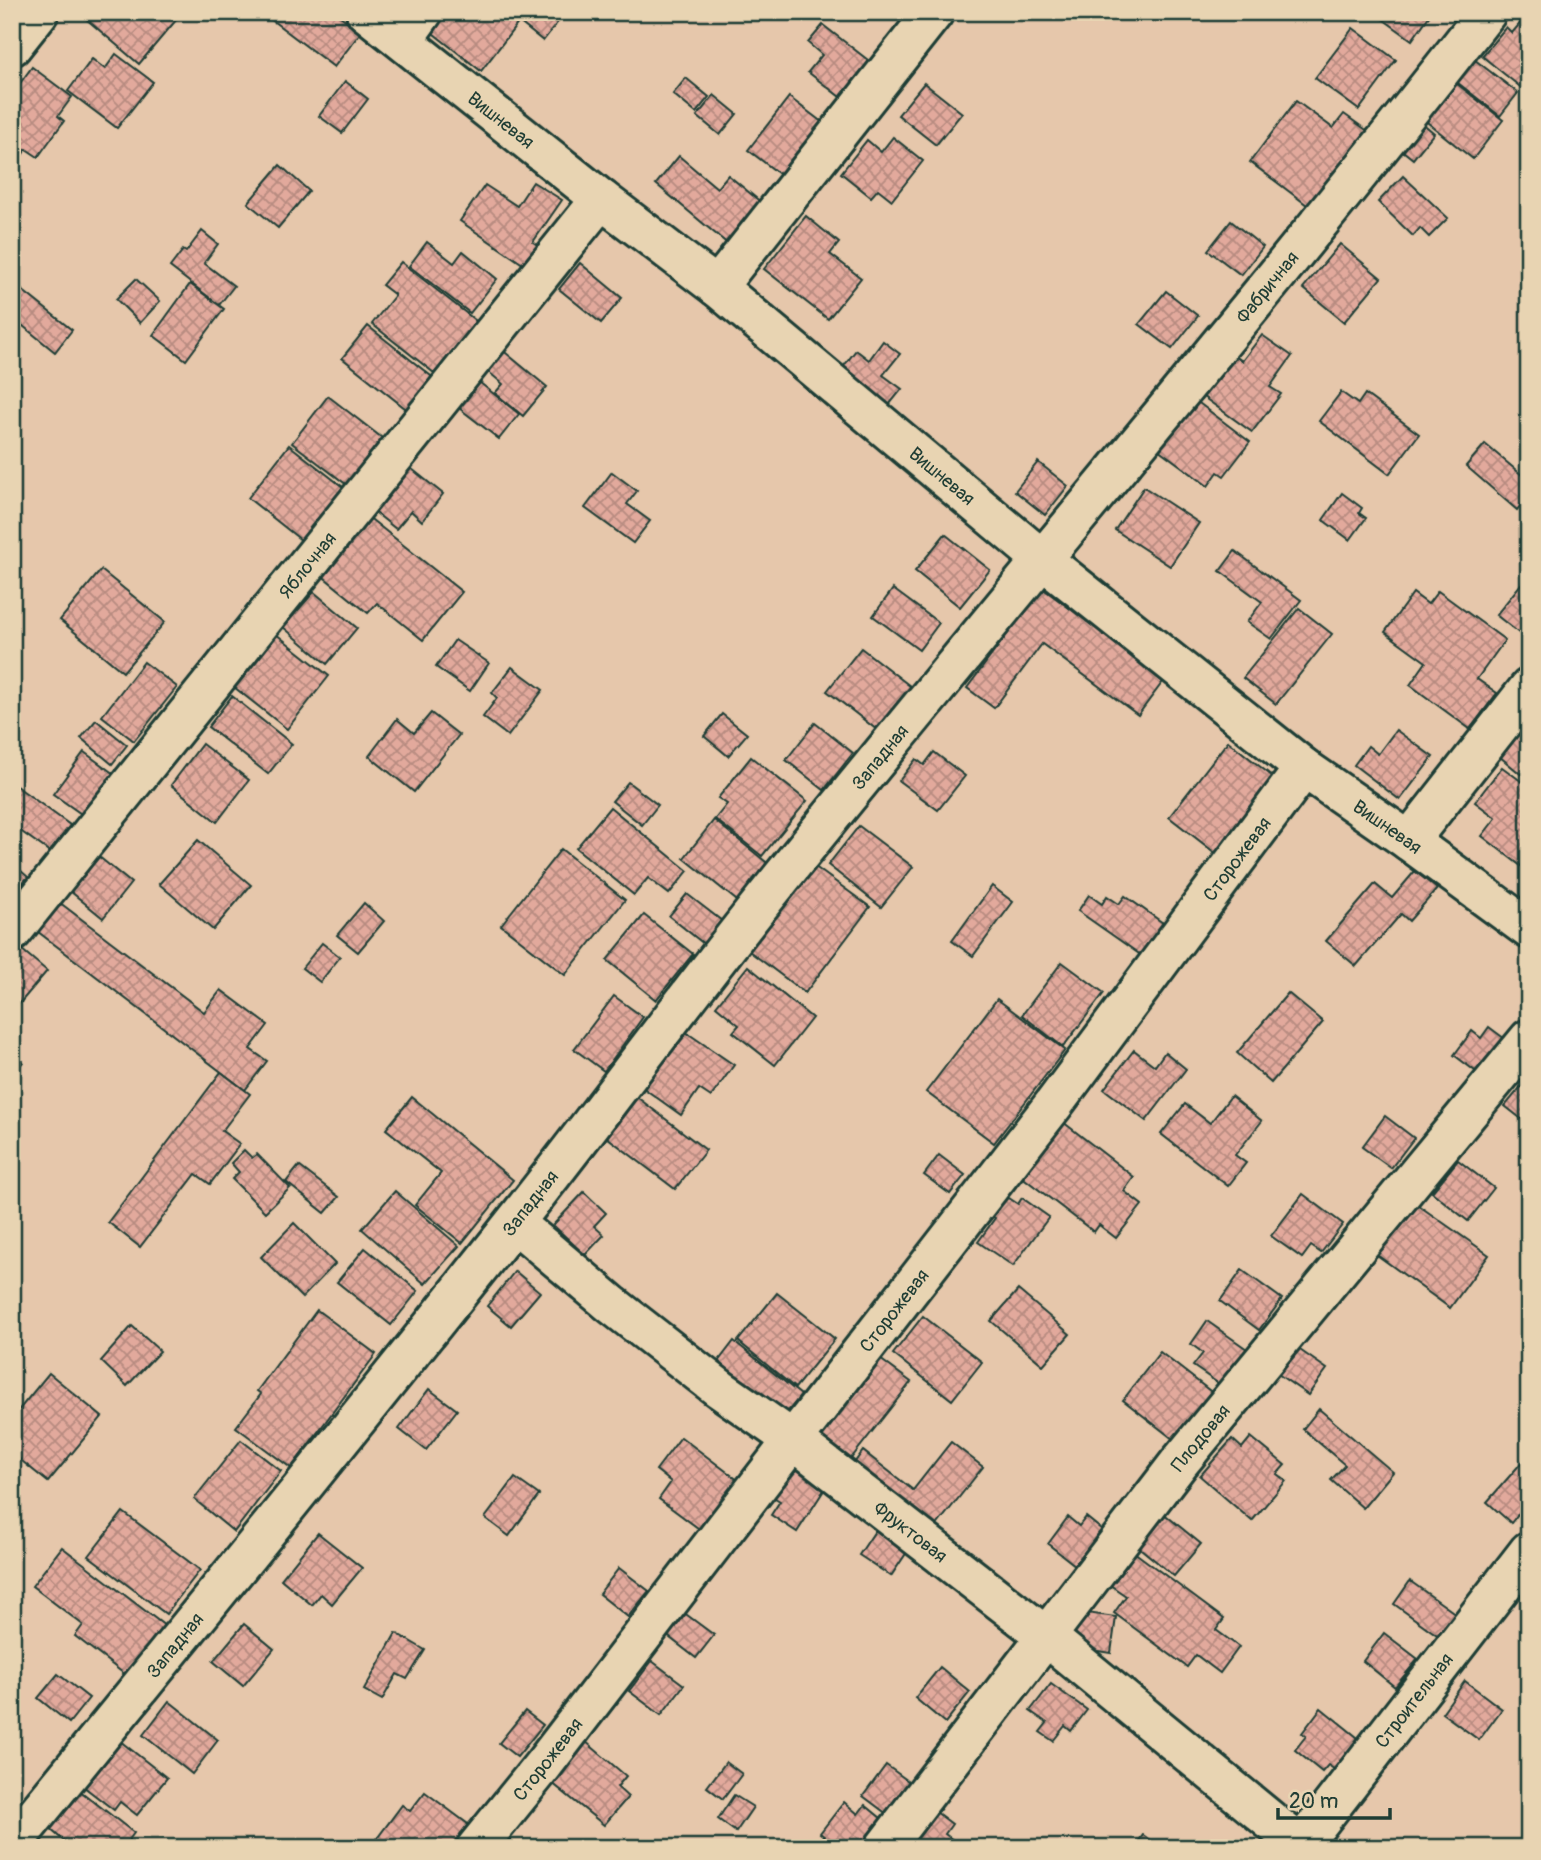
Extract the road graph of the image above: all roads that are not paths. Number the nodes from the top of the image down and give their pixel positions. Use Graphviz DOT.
graph roads {
  1 [pos="39,12"];
  2 [pos="366,12"];
  3 [pos="934,12"];
  4 [pos="1487,12"];
  5 [pos="413,26"];
  6 [pos="12,46"];
  7 [pos="601,198"];
  8 [pos="717,287"];
  9 [pos="1042,559"];
  10 [pos="1529,688"];
  11 [pos="1304,768"];
  12 [pos="1409,841"];
  13 [pos="1529,929"];
  14 [pos="12,932"];
  15 [pos="1529,1040"];
  16 [pos="514,1223"];
  17 [pos="793,1440"];
  18 [pos="1529,1551"];
  19 [pos="1047,1637"];
  20 [pos="12,1844"];
  21 [pos="1301,1847"];
  22 [pos="476,1848"];
  23 [pos="884,1848"];
  1 -- 6 [label="street"];
  2 -- 5 [label="street, Вишневая"];
  3 -- 8 [label="street"];
  4 -- 9 [label="street, Фабричная"];
  5 -- 7 [label="street, Вишневая"];
  7 -- 8 [label="street, Вишневая"];
  7 -- 14 [label="street, Яблочная"];
  8 -- 9 [label="street, Вишневая"];
  9 -- 11 [label="street, Вишневая"];
  9 -- 16 [label="street, Западная"];
  10 -- 12 [label="street"];
  11 -- 12 [label="street, Вишневая"];
  11 -- 17 [label="street, Сторожевая"];
  12 -- 13 [label="street, Вишневая"];
  15 -- 19 [label="street, Плодовая"];
  16 -- 17 [label="street, Фруктовая"];
  16 -- 20 [label="street, Западная"];
  17 -- 19 [label="street, Фруктовая"];
  17 -- 22 [label="street, Сторожевая"];
  18 -- 21 [label="street, Строительная"];
  19 -- 21 [label="street, Фруктовая"];
  19 -- 23 [label="street, Плодовая"];
}
